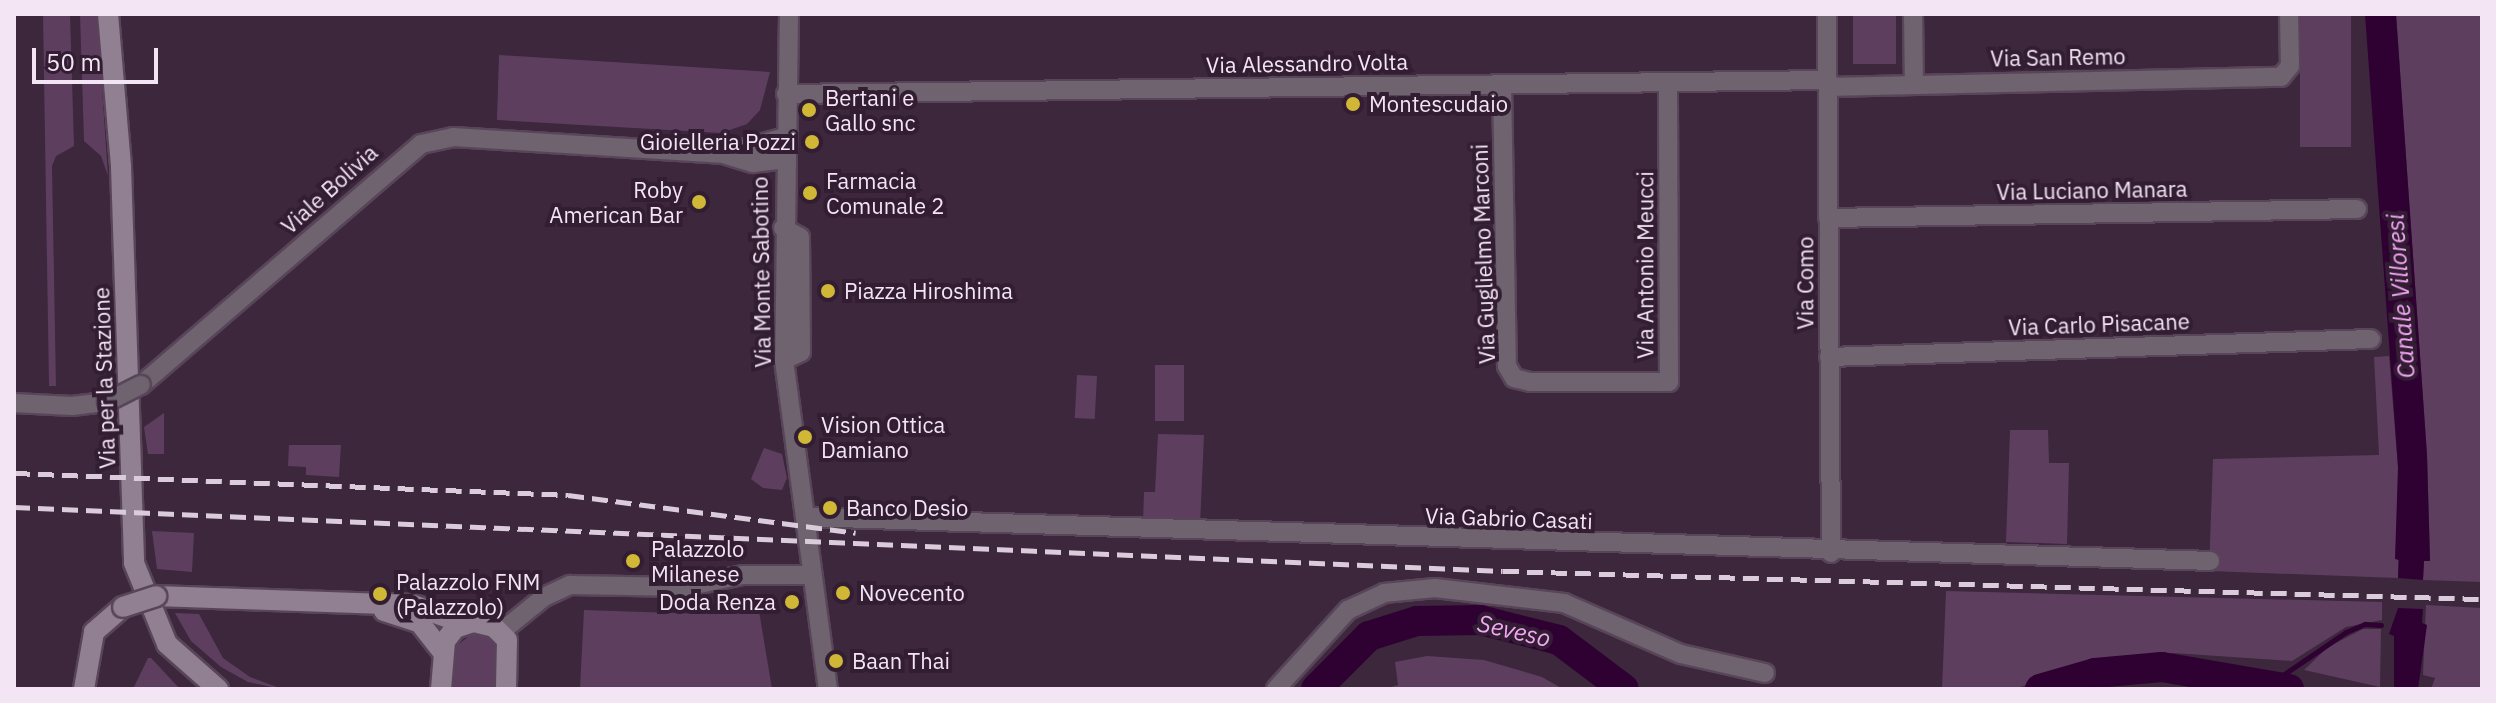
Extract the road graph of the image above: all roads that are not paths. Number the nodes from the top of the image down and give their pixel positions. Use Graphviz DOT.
graph roads {
  1 [pos="789,14"];
  2 [pos="1827,14"];
  3 [pos="1913,14"];
  4 [pos="2289,14"];
  5 [pos="111,21"];
  6 [pos="1502,84"];
  7 [pos="1668,84"];
  8 [pos="1828,84"];
  9 [pos="1914,84"];
  10 [pos="786,94"];
  11 [pos="785,137"];
  12 [pos="724,154"];
  13 [pos="784,159"];
  14 [pos="2357,209"];
  15 [pos="1828,218"];
  16 [pos="2371,339"];
  17 [pos="1829,357"];
  18 [pos="1511,375"];
  19 [pos="14,403"];
  20 [pos="805,517"];
  21 [pos="1831,553"];
  22 [pos="2210,561"];
  23 [pos="810,575"];
  24 [pos="368,606"];
  25 [pos="465,624"];
  26 [pos="501,632"];
  27 [pos="442,651"];
  28 [pos="1765,673"];
  29 [pos="439,686"];
  30 [pos="84,689"];
  31 [pos="218,689"];
  32 [pos="506,689"];
  33 [pos="828,689"];
  34 [pos="1276,689"];
  1 -- 10 [label="street, Via Monte Sabotino"];
  2 -- 8 [label="street, Via Como"];
  3 -- 9 [label="street"];
  4 -- 9 [label="street, Via San Remo"];
  5 -- 31 [label="street, Via per la Stazione"];
  6 -- 7 [label="street, Via Alessandro Volta"];
  6 -- 10 [label="street, Via Alessandro Volta"];
  6 -- 18 [label="street, Via Guglielmo Marconi"];
  7 -- 8 [label="street, Via Alessandro Volta"];
  7 -- 18 [label="street, Via Antonio Meucci"];
  8 -- 9 [label="street, Via San Remo"];
  8 -- 15 [label="street, Via Como"];
  10 -- 11 [label="street, Via Monte Sabotino"];
  11 -- 12 [label="street, Viale Bolivia"];
  11 -- 13 [label="street, Via Monte Sabotino"];
  12 -- 13 [label="street, Viale Bolivia"];
  12 -- 19 [label="street, Viale Bolivia, bridge"];
  13 -- 20 [label="street, Via Monte Sabotino"];
  14 -- 15 [label="street, Via Luciano Manara"];
  15 -- 17 [label="street, Via Como"];
  16 -- 17 [label="street, Via Carlo Pisacane"];
  17 -- 21 [label="street, Via Como"];
  20 -- 21 [label="street, Via Gabrio Casati"];
  20 -- 23 [label="street, Via Monte Sabotino"];
  21 -- 22 [label="street, Via Gabrio Casati"];
  23 -- 26 [label="street"];
  23 -- 33 [label="street, Via Monte Sabotino"];
  24 -- 25 [label="street"];
  24 -- 27 [label="street"];
  24 -- 30 [label="street, bridge"];
  25 -- 26 [label="street"];
  25 -- 27 [label="street"];
  26 -- 32 [label="street"];
  27 -- 29 [label="street"];
  28 -- 34 [label="street"];
}
